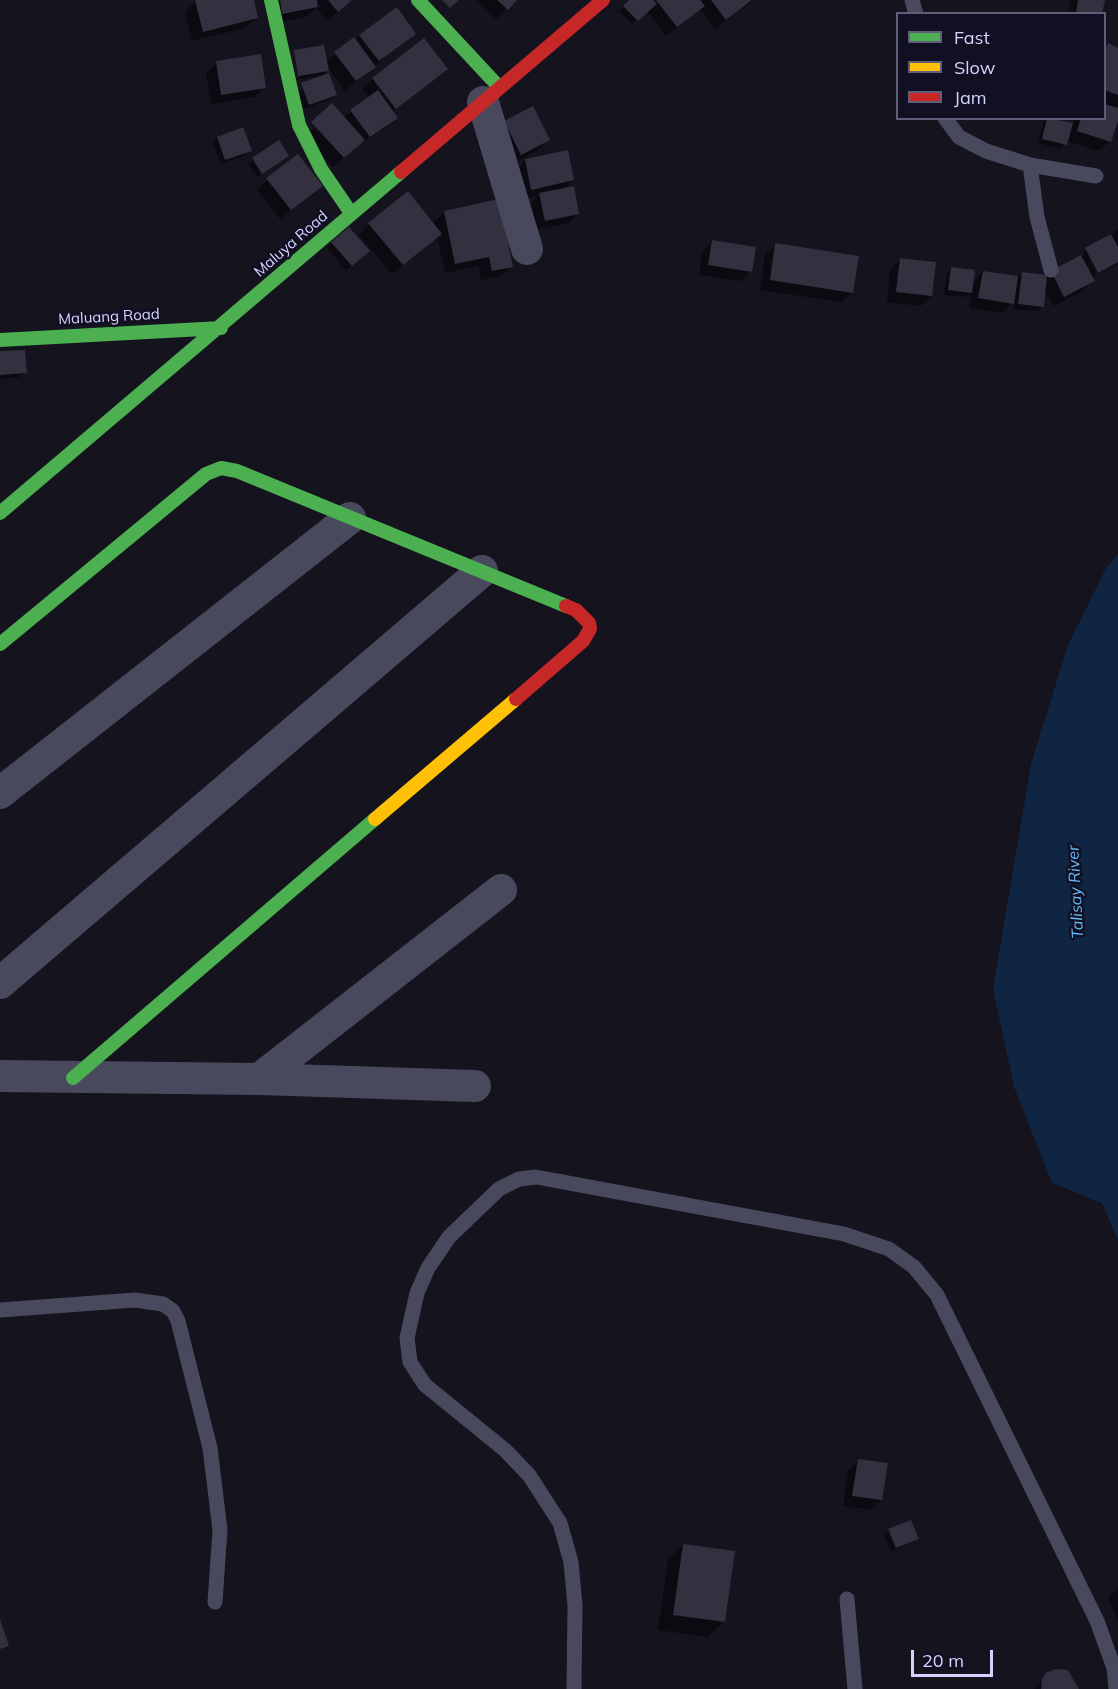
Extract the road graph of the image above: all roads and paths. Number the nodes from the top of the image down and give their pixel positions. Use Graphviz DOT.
graph roads {
  1 [pos="271,0"];
  2 [pos="418,0"];
  3 [pos="603,0"];
  4 [pos="491,94"];
  5 [pos="946,120"];
  6 [pos="1030,165"];
  7 [pos="1096,176"];
  8 [pos="351,213"];
  9 [pos="526,249"];
  10 [pos="1051,270"];
  11 [pos="221,328"];
  12 [pos="0,340"];
  13 [pos="0,513"];
  14 [pos="350,518"];
  15 [pos="482,571"];
  16 [pos="0,644"];
  17 [pos="0,793"];
  18 [pos="501,890"];
  19 [pos="0,983"];
  20 [pos="0,1077"];
  21 [pos="73,1078"];
  22 [pos="259,1079"];
  23 [pos="475,1086"];
  24 [pos="0,1310"];
  25 [pos="847,1599"];
  26 [pos="215,1602"];
  27 [pos="574,1689"];
  28 [pos="855,1689"];
  29 [pos="1116,1689"];
  1 -- 8 [label="street"];
  2 -- 4 [label="street"];
  3 -- 4 [label="street, Maluya Road"];
  4 -- 8 [label="street, Maluya Road"];
  4 -- 9 [label="street"];
  5 -- 6 [label="lane"];
  6 -- 7 [label="lane"];
  6 -- 10 [label="lane"];
  8 -- 11 [label="street, Maluya Road"];
  11 -- 12 [label="street, Maluang Road"];
  11 -- 13 [label="street, Maluya Road"];
  14 -- 15 [label="street"];
  14 -- 16 [label="street"];
  14 -- 17 [label="street"];
  15 -- 19 [label="street"];
  15 -- 21 [label="street"];
  18 -- 22 [label="street"];
  20 -- 21 [label="street"];
  21 -- 22 [label="street"];
  22 -- 23 [label="street"];
  24 -- 26 [label="lane"];
  25 -- 28 [label="lane"];
  27 -- 29 [label="lane"];
}
